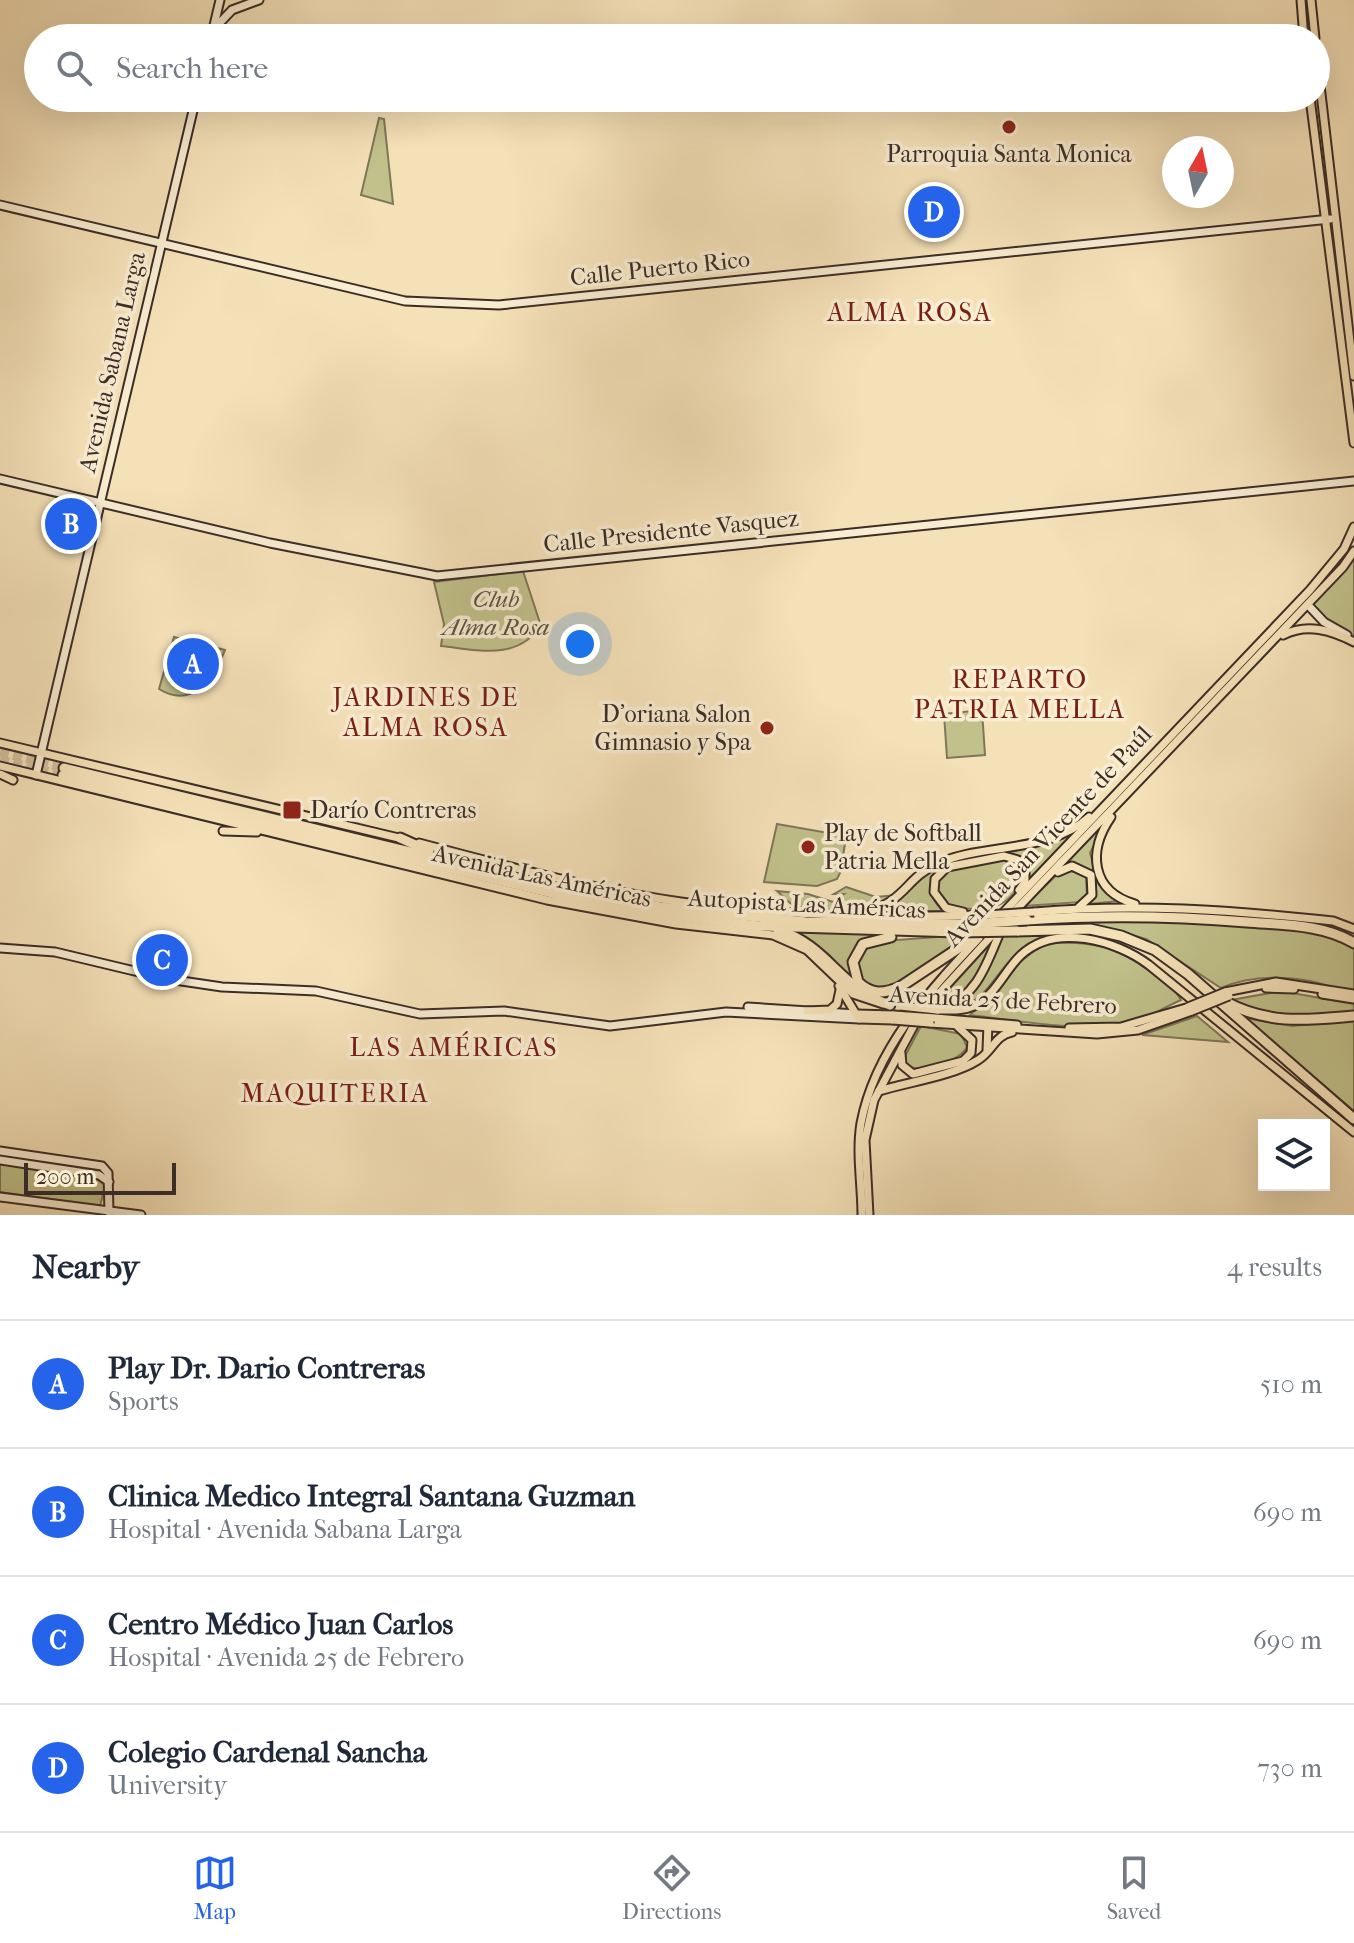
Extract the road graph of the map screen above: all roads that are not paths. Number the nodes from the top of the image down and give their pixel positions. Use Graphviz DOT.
graph roads {
  1 [pos="220,0"];
  2 [pos="259,0"];
  3 [pos="1301,0"];
  4 [pos="1311,0"];
  5 [pos="214,24"];
  6 [pos="220,24"];
  7 [pos="1303,24"];
  8 [pos="1314,24"];
  9 [pos="193,112"];
  10 [pos="1311,112"];
  11 [pos="1322,112"];
  12 [pos="0,205"];
  13 [pos="1333,218"];
  14 [pos="1323,220"];
  15 [pos="161,244"];
  16 [pos="1354,376"];
  17 [pos="1354,443"];
  18 [pos="0,479"];
  19 [pos="1354,481"];
  20 [pos="99,503"];
  21 [pos="1354,527"];
  22 [pos="1354,551"];
  23 [pos="1308,605"];
  24 [pos="1277,638"];
  25 [pos="1354,641"];
  26 [pos="0,743"];
  27 [pos="41,753"];
  28 [pos="0,766"];
  29 [pos="0,774"];
  30 [pos="36,775"];
  31 [pos="13,780"];
  32 [pos="1117,791"];
  33 [pos="1124,798"];
  34 [pos="223,831"];
  35 [pos="274,834"];
  36 [pos="400,838"];
  37 [pos="454,862"];
  38 [pos="1030,897"];
  39 [pos="1010,906"];
  40 [pos="1141,906"];
  41 [pos="1191,908"];
  42 [pos="1072,909"];
  43 [pos="818,914"];
  44 [pos="985,915"];
  45 [pos="1116,915"];
  46 [pos="1030,916"];
  47 [pos="1005,921"];
  48 [pos="992,925"];
  49 [pos="759,926"];
  50 [pos="1354,926"];
  51 [pos="958,932"];
  52 [pos="1354,943"];
  53 [pos="0,948"];
  54 [pos="838,984"];
  55 [pos="1209,993"];
  56 [pos="1354,996"];
  57 [pos="1190,1009"];
  58 [pos="807,1011"];
  59 [pos="894,1011"];
  60 [pos="691,1015"];
  61 [pos="858,1016"];
  62 [pos="1354,1016"];
  63 [pos="934,1017"];
  64 [pos="955,1025"];
  65 [pos="988,1025"];
  66 [pos="1026,1030"];
  67 [pos="902,1046"];
  68 [pos="987,1053"];
  69 [pos="918,1074"];
  70 [pos="880,1088"];
  71 [pos="1354,1119"];
  72 [pos="1354,1132"];
  73 [pos="0,1151"];
  74 [pos="0,1160"];
  75 [pos="109,1182"];
  76 [pos="0,1197"];
  77 [pos="109,1212"];
  78 [pos="141,1215"];
  79 [pos="862,1215"];
  80 [pos="869,1215"];
  1 -- 5 [label="street"];
  2 -- 6 [label="street"];
  3 -- 7 [label="main road"];
  4 -- 8 [label="main road"];
  9 -- 15 [label="street, Avenida Sabana Larga"];
  10 -- 14 [label="main road"];
  11 -- 13 [label="main road"];
  12 -- 15 [label="street, Calle Puerto Rico"];
  13 -- 14 [label="street, Calle Puerto Rico"];
  13 -- 16 [label="main road"];
  14 -- 15 [label="street, Calle Puerto Rico"];
  14 -- 17 [label="main road"];
  15 -- 20 [label="street, Avenida Sabana Larga"];
  18 -- 20 [label="street, Calle Presidente Vasquez"];
  19 -- 20 [label="street, Calle Presidente Vasquez"];
  20 -- 27 [label="street, Avenida Sabana Larga"];
  21 -- 32 [label="main road, Avenida San Vicente de Paúl"];
  22 -- 23 [label="main road, Avenida San Vicente de Paúl"];
  23 -- 24 [label="main road, Avenida San Vicente de Paúl"];
  23 -- 25 [label="street"];
  24 -- 25 [label="main road"];
  24 -- 33 [label="main road, Avenida San Vicente de Paúl"];
  26 -- 27 [label="main road, Avenida Las Américas"];
  27 -- 30 [label="street, Avenida Sabana Larga"];
  27 -- 36 [label="main road, Avenida Las Américas"];
  28 -- 30 [label="main road, Avenida Las Américas"];
  29 -- 31 [label="main road"];
  30 -- 35 [label="main road, Avenida Las Américas"];
  32 -- 39 [label="main road, Avenida San Vicente de Paúl"];
  32 -- 43 [label="main road"];
  33 -- 38 [label="main road, Avenida San Vicente de Paúl"];
  33 -- 40 [label="main road"];
  34 -- 35 [label="main road"];
  35 -- 54 [label="main road, Avenida Las Américas"];
  36 -- 37 [label="highway"];
  36 -- 43 [label="main road, Avenida Las Américas"];
  37 -- 46 [label="highway, Autopista Las Américas, bridge"];
  37 -- 49 [label="highway, Autopista Las Américas"];
  38 -- 42 [label="main road"];
  38 -- 47 [label="main road, Avenida San Vicente de Paúl"];
  39 -- 44 [label="main road"];
  39 -- 48 [label="main road, Avenida San Vicente de Paúl"];
  40 -- 41 [label="main road, Avenida Las Américas"];
  40 -- 42 [label="main road, Avenida Las Américas"];
  41 -- 45 [label="highway"];
  41 -- 50 [label="main road, Avenida Las Américas"];
  42 -- 46 [label="main road, Avenida Las Américas"];
  43 -- 44 [label="main road, Avenida Las Américas"];
  44 -- 46 [label="main road, Avenida Las Américas, bridge"];
  45 -- 46 [label="highway, Autopista Las Américas"];
  45 -- 52 [label="highway, Autopista Las Américas"];
  47 -- 63 [label="main road"];
  47 -- 67 [label="main road, Avenida San Vicente de Paúl"];
  48 -- 51 [label="highway"];
  48 -- 79 [label="main road, Avenida San Vicente de Paúl"];
  49 -- 51 [label="highway, Autopista Las Américas"];
  49 -- 59 [label="highway"];
  51 -- 55 [label="highway, Autopista Las Américas, bridge"];
  53 -- 60 [label="street, Avenida 25 de Febrero"];
  54 -- 58 [label="main road"];
  54 -- 59 [label="main road, Avenida Las Américas"];
  54 -- 61 [label="main road"];
  55 -- 62 [label="highway"];
  55 -- 71 [label="highway, Autopista Las Américas"];
  56 -- 57 [label="main road, Avenida 25 de Febrero, bridge"];
  57 -- 65 [label="main road, Avenida 25 de Febrero"];
  57 -- 66 [label="main road, Avenida 25 de Febrero"];
  58 -- 60 [label="street, Avenida 25 de Febrero"];
  58 -- 61 [label="street, Avenida 25 de Febrero"];
  59 -- 61 [label="main road, Avenida 25 de Febrero"];
  59 -- 63 [label="main road, Avenida Las Américas, bridge"];
  59 -- 63 [label="main road, Avenida 25 de Febrero, bridge"];
  60 -- 61 [label="street, Avenida 25 de Febrero"];
  63 -- 64 [label="main road, Avenida 25 de Febrero"];
  63 -- 65 [label="main road, Avenida 25 de Febrero"];
  63 -- 72 [label="main road, Avenida Las Américas"];
  64 -- 65 [label="main road, Avenida 25 de Febrero"];
  64 -- 69 [label="main road"];
  65 -- 66 [label="main road, Avenida 25 de Febrero"];
  65 -- 68 [label="main road"];
  66 -- 68 [label="main road"];
  67 -- 69 [label="main road"];
  67 -- 70 [label="main road, Avenida San Vicente de Paúl"];
  68 -- 70 [label="main road"];
  69 -- 70 [label="main road"];
  70 -- 80 [label="main road, Avenida San Vicente de Paúl"];
  73 -- 75 [label="street"];
  74 -- 75 [label="street"];
  75 -- 77 [label="street"];
  76 -- 77 [label="street"];
  77 -- 78 [label="street"];
}
